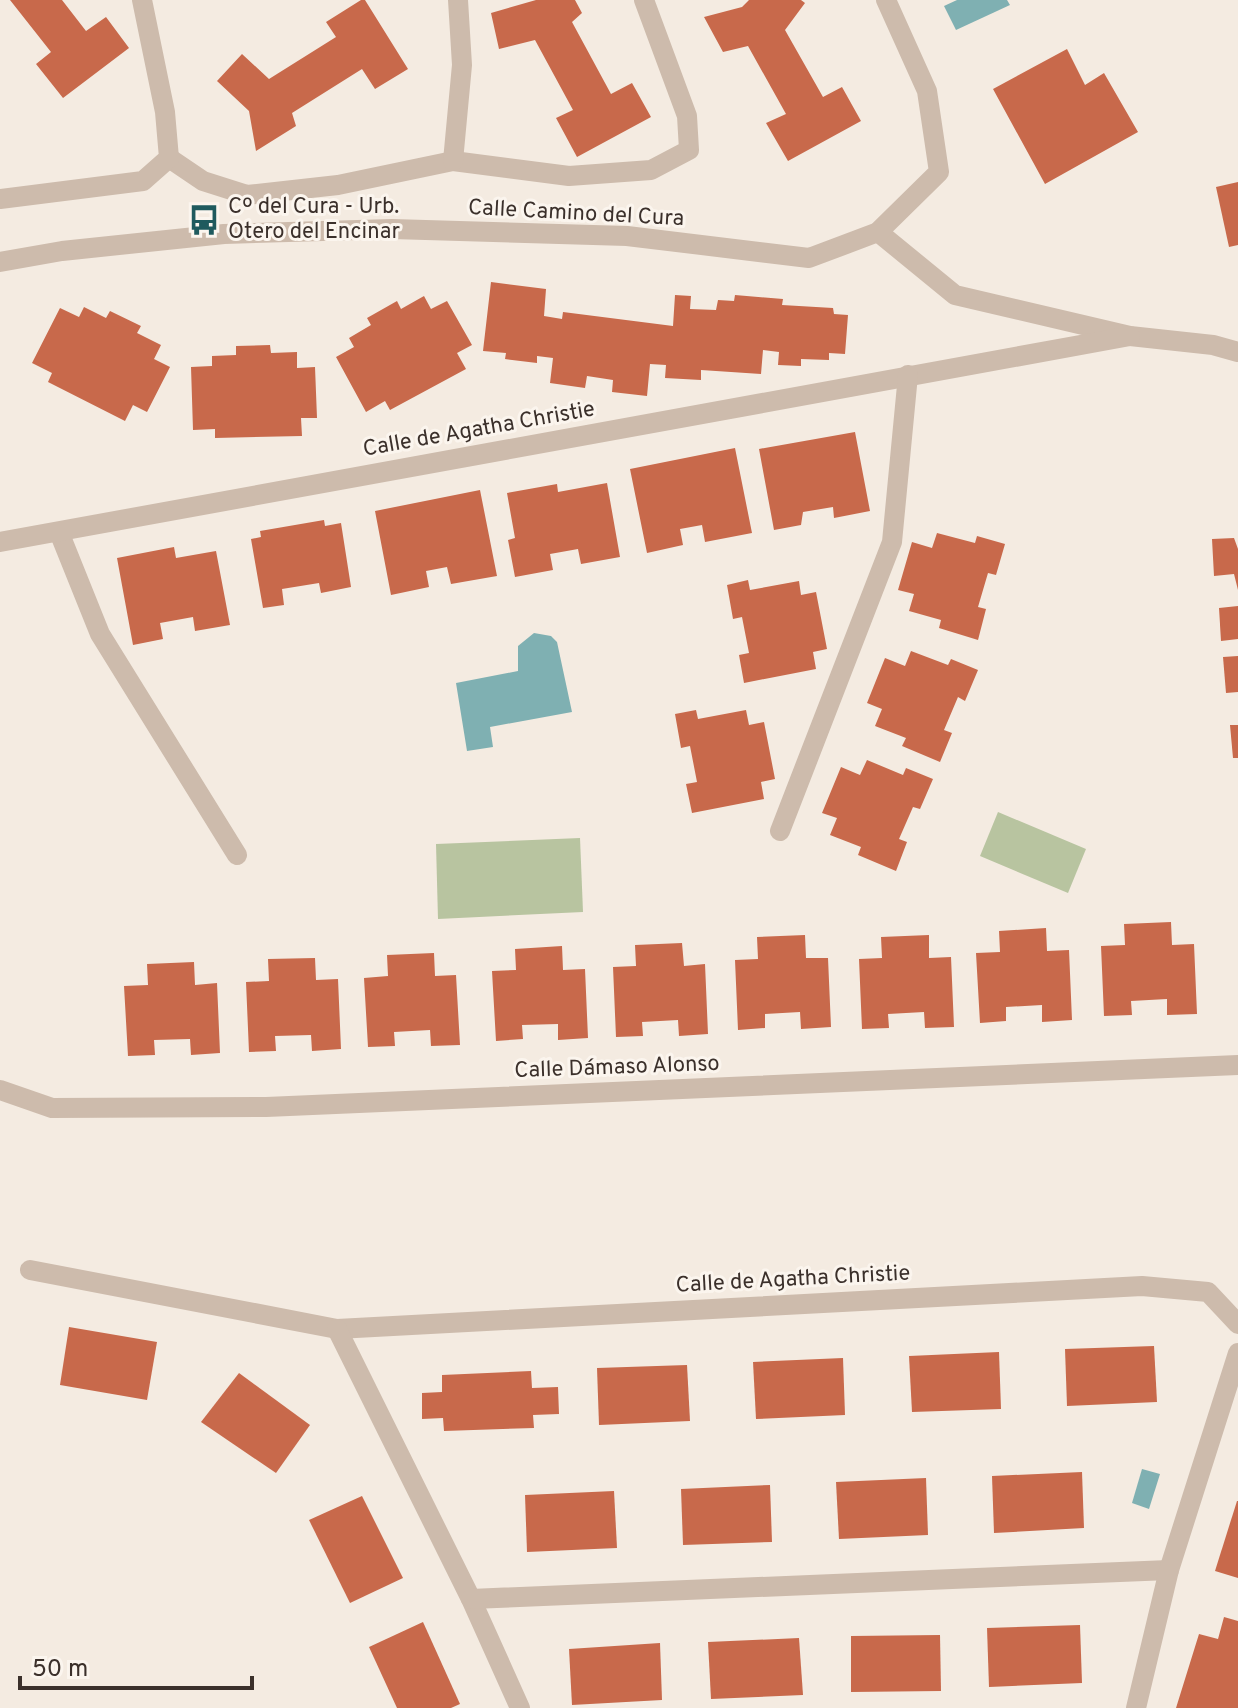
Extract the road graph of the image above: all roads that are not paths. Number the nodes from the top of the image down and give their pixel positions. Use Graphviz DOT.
graph roads {
  1 [pos="142,0"];
  2 [pos="458,0"];
  3 [pos="644,0"];
  4 [pos="886,0"];
  5 [pos="169,158"];
  6 [pos="453,161"];
  7 [pos="0,199"];
  8 [pos="878,232"];
  9 [pos="0,262"];
  10 [pos="1130,336"];
  11 [pos="1238,352"];
  12 [pos="908,375"];
  13 [pos="59,532"];
  14 [pos="0,542"];
  15 [pos="780,831"];
  16 [pos="237,855"];
  17 [pos="1238,1065"];
  18 [pos="0,1090"];
  19 [pos="30,1270"];
  20 [pos="1238,1324"];
  21 [pos="337,1329"];
  22 [pos="1238,1353"];
  23 [pos="1169,1570"];
  24 [pos="471,1599"];
  25 [pos="520,1708"];
  26 [pos="1136,1708"];
  1 -- 5 [label="street"];
  2 -- 6 [label="street"];
  3 -- 6 [label="street"];
  4 -- 8 [label="street, Calle Camino del Cura"];
  5 -- 6 [label="street"];
  5 -- 7 [label="street"];
  8 -- 9 [label="street, Calle Camino del Cura"];
  8 -- 10 [label="street, Calle de Agatha Christie"];
  10 -- 11 [label="street, Calle de Agatha Christie"];
  10 -- 12 [label="street, Calle de Agatha Christie"];
  12 -- 13 [label="street, Calle de Agatha Christie"];
  12 -- 15 [label="street"];
  13 -- 14 [label="street, Calle de Agatha Christie"];
  13 -- 16 [label="street"];
  17 -- 18 [label="street, Calle Dámaso Alonso"];
  19 -- 21 [label="street, Calle de Agatha Christie"];
  20 -- 21 [label="street, Calle de Agatha Christie"];
  21 -- 24 [label="street"];
  22 -- 23 [label="street"];
  23 -- 24 [label="street"];
  23 -- 26 [label="street"];
  24 -- 25 [label="street"];
}
